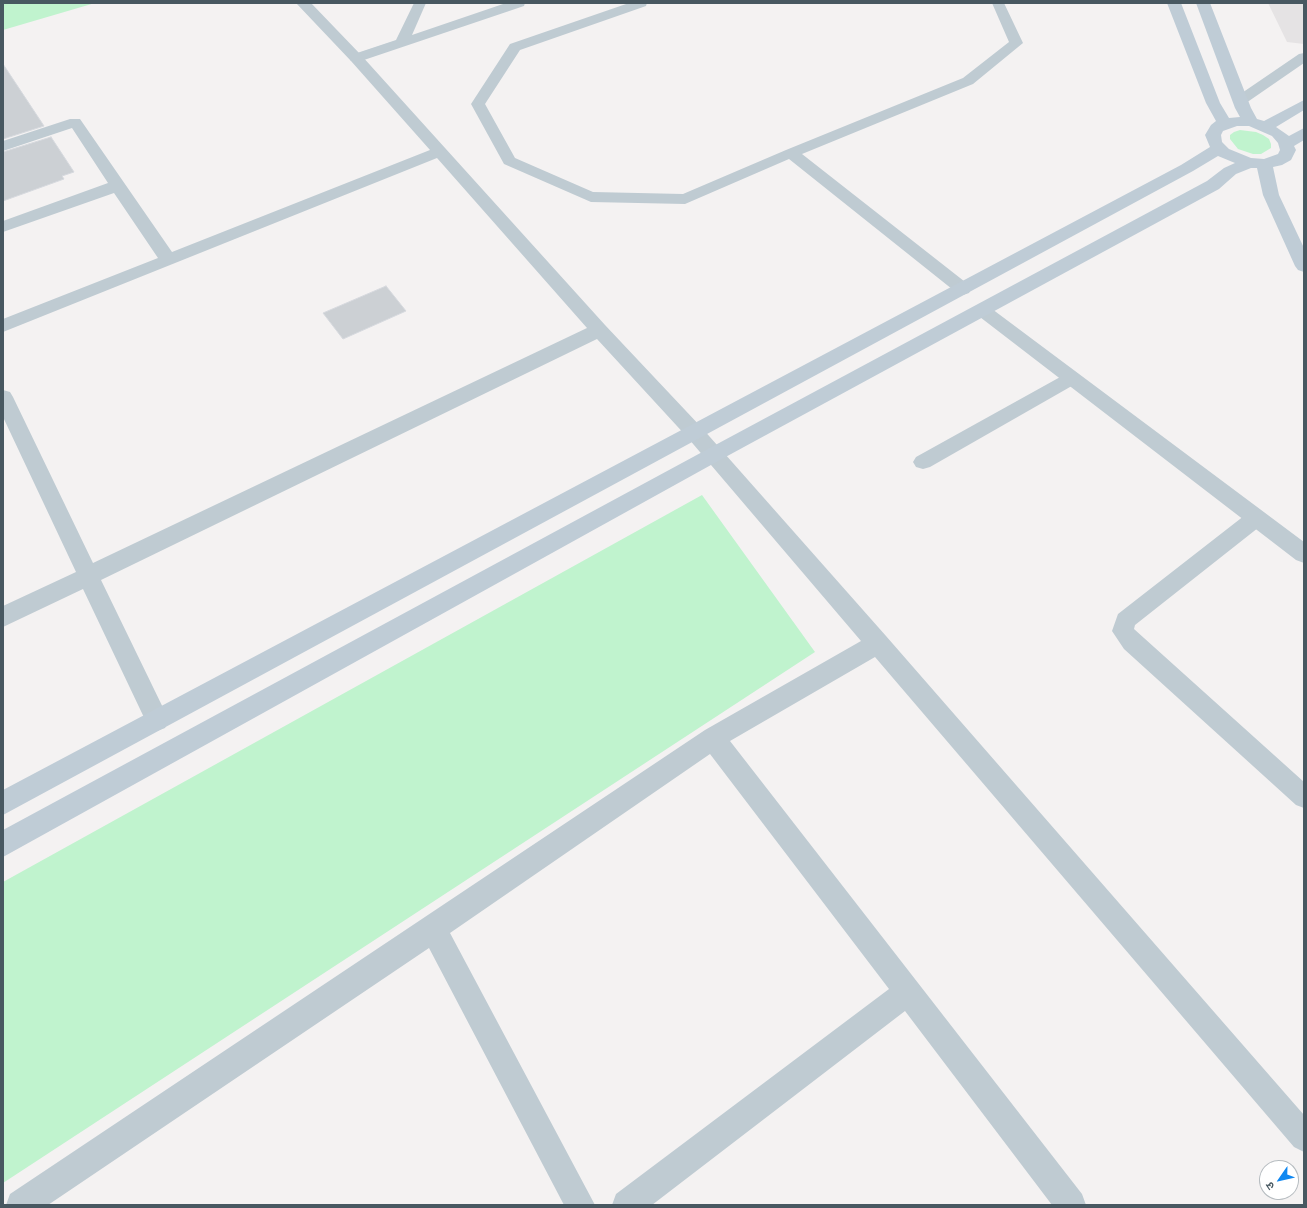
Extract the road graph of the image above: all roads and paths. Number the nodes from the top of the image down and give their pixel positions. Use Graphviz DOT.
graph roads {
  1 [pos="303,3"];
  2 [pos="420,3"];
  3 [pos="519,3"];
  4 [pos="641,3"];
  5 [pos="998,3"];
  6 [pos="1174,3"];
  7 [pos="1203,3"];
  8 [pos="402,42"];
  9 [pos="1304,57"];
  10 [pos="356,58"];
  11 [pos="1241,100"];
  12 [pos="1304,104"];
  13 [pos="1225,123"];
  14 [pos="1258,124"];
  15 [pos="1304,133"];
  16 [pos="1286,144"];
  17 [pos="3,146"];
  18 [pos="1220,148"];
  19 [pos="441,151"];
  20 [pos="791,153"];
  21 [pos="1256,164"];
  22 [pos="117,186"];
  23 [pos="3,227"];
  24 [pos="168,260"];
  25 [pos="1304,266"];
  26 [pos="963,289"];
  27 [pos="982,310"];
  28 [pos="3,326"];
  29 [pos="599,330"];
  30 [pos="1071,378"];
  31 [pos="3,397"];
  32 [pos="695,433"];
  33 [pos="713,455"];
  34 [pos="923,462"];
  35 [pos="1256,518"];
  36 [pos="1304,554"];
  37 [pos="88,576"];
  38 [pos="3,617"];
  39 [pos="878,643"];
  40 [pos="157,720"];
  41 [pos="713,738"];
  42 [pos="1304,797"];
  43 [pos="3,803"];
  44 [pos="3,844"];
  45 [pos="433,929"];
  46 [pos="908,992"];
  47 [pos="1304,1137"];
  48 [pos="21,1205"];
  49 [pos="580,1205"];
  50 [pos="627,1205"];
  51 [pos="1071,1205"];
  1 -- 10 [label="street"];
  2 -- 8 [label="lane"];
  3 -- 8 [label="lane"];
  4 -- 20 [label="lane"];
  5 -- 20 [label="lane"];
  6 -- 13 [label="street"];
  7 -- 11 [label="street"];
  8 -- 10 [label="lane"];
  9 -- 11 [label="lane"];
  10 -- 19 [label="street"];
  11 -- 14 [label="street"];
  12 -- 14 [label="street"];
  13 -- 14 [label="street"];
  13 -- 18 [label="street"];
  14 -- 16 [label="street"];
  15 -- 16 [label="street"];
  16 -- 21 [label="street"];
  17 -- 22 [label="street"];
  18 -- 21 [label="street"];
  18 -- 26 [label="street"];
  19 -- 24 [label="street"];
  19 -- 29 [label="street"];
  20 -- 26 [label="lane"];
  21 -- 25 [label="street"];
  21 -- 27 [label="street"];
  22 -- 23 [label="street"];
  22 -- 24 [label="street"];
  24 -- 28 [label="street"];
  26 -- 32 [label="street"];
  27 -- 30 [label="street"];
  27 -- 33 [label="street"];
  29 -- 32 [label="street"];
  29 -- 37 [label="street"];
  30 -- 34 [label="lane"];
  30 -- 35 [label="street"];
  31 -- 37 [label="street"];
  32 -- 33 [label="street"];
  32 -- 40 [label="street"];
  33 -- 39 [label="street"];
  33 -- 44 [label="street"];
  35 -- 36 [label="street"];
  35 -- 42 [label="lane"];
  37 -- 38 [label="street"];
  37 -- 40 [label="street"];
  39 -- 41 [label="street"];
  39 -- 47 [label="street"];
  40 -- 43 [label="street"];
  41 -- 45 [label="street"];
  41 -- 46 [label="street"];
  45 -- 48 [label="street"];
  45 -- 49 [label="street"];
  46 -- 50 [label="street"];
  46 -- 51 [label="street"];
}
